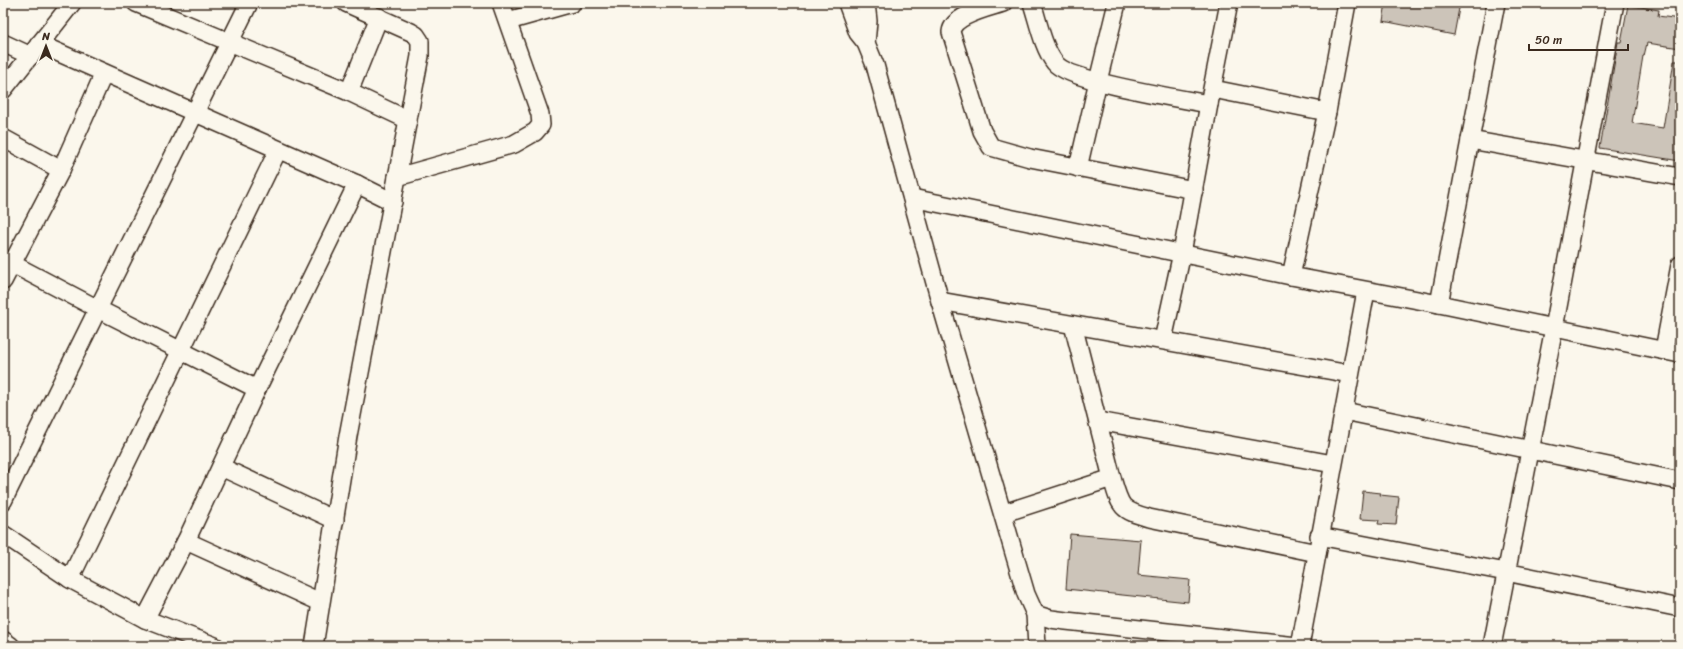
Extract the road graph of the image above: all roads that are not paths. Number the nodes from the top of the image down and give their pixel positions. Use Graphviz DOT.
graph roads {
  1 [pos="72,3"];
  2 [pos="136,3"];
  3 [pos="249,3"];
  4 [pos="346,3"];
  5 [pos="502,3"];
  6 [pos="572,3"];
  7 [pos="847,3"];
  8 [pos="866,3"];
  9 [pos="1003,3"];
  10 [pos="1032,3"];
  11 [pos="1117,3"];
  12 [pos="1229,3"];
  13 [pos="1347,3"];
  14 [pos="1496,3"];
  15 [pos="1615,3"];
  16 [pos="379,17"];
  17 [pos="508,21"];
  18 [pos="3,43"];
  19 [pos="230,43"];
  20 [pos="866,43"];
  21 [pos="35,50"];
  22 [pos="104,73"];
  23 [pos="1098,81"];
  24 [pos="3,90"];
  25 [pos="348,92"];
  26 [pos="1211,96"];
  27 [pos="1327,112"];
  28 [pos="195,113"];
  29 [pos="408,120"];
  30 [pos="3,138"];
  31 [pos="1470,140"];
  32 [pos="278,150"];
  33 [pos="1585,160"];
  34 [pos="1078,168"];
  35 [pos="61,170"];
  36 [pos="397,177"];
  37 [pos="1680,177"];
  38 [pos="357,184"];
  39 [pos="1194,190"];
  40 [pos="912,198"];
  41 [pos="393,202"];
  42 [pos="1182,253"];
  43 [pos="7,261"];
  44 [pos="1680,265"];
  45 [pos="1291,276"];
  46 [pos="3,281"];
  47 [pos="1366,291"];
  48 [pos="940,301"];
  49 [pos="1440,304"];
  50 [pos="98,309"];
  51 [pos="1073,325"];
  52 [pos="1554,328"];
  53 [pos="1163,340"];
  54 [pos="181,350"];
  55 [pos="1672,352"];
  56 [pos="1350,374"];
  57 [pos="257,388"];
  58 [pos="1344,411"];
  59 [pos="1098,421"];
  60 [pos="1530,451"];
  61 [pos="1333,464"];
  62 [pos="221,467"];
  63 [pos="1112,478"];
  64 [pos="1680,481"];
  65 [pos="3,501"];
  66 [pos="1004,513"];
  67 [pos="335,520"];
  68 [pos="3,534"];
  69 [pos="1319,536"];
  70 [pos="186,541"];
  71 [pos="1317,553"];
  72 [pos="1506,572"];
  73 [pos="70,579"];
  74 [pos="320,602"];
  75 [pos="1680,608"];
  76 [pos="1034,614"];
  77 [pos="145,619"];
  78 [pos="3,640"];
  79 [pos="1226,642"];
  80 [pos="11,646"];
  81 [pos="215,646"];
  82 [pos="314,646"];
  83 [pos="1037,646"];
  84 [pos="1298,646"];
  85 [pos="1492,646"];
  1 -- 21 [label="street"];
  2 -- 19 [label="street"];
  3 -- 19 [label="street"];
  4 -- 16 [label="street"];
  5 -- 17 [label="street"];
  6 -- 17 [label="street"];
  7 -- 20 [label="street"];
  8 -- 20 [label="street"];
  9 -- 34 [label="street"];
  10 -- 23 [label="street"];
  11 -- 23 [label="street"];
  12 -- 26 [label="street"];
  13 -- 27 [label="street"];
  14 -- 31 [label="street"];
  15 -- 33 [label="street"];
  16 -- 25 [label="street"];
  16 -- 29 [label="street"];
  17 -- 36 [label="street"];
  18 -- 21 [label="street"];
  19 -- 25 [label="street"];
  19 -- 28 [label="street"];
  20 -- 40 [label="street"];
  21 -- 22 [label="street"];
  21 -- 24 [label="street"];
  22 -- 28 [label="street"];
  22 -- 35 [label="street"];
  23 -- 26 [label="street"];
  23 -- 34 [label="street"];
  25 -- 29 [label="street"];
  26 -- 27 [label="street"];
  26 -- 39 [label="street"];
  27 -- 45 [label="street"];
  28 -- 32 [label="street"];
  28 -- 50 [label="street"];
  29 -- 36 [label="street"];
  30 -- 35 [label="street"];
  31 -- 33 [label="street"];
  31 -- 49 [label="street"];
  32 -- 38 [label="street"];
  32 -- 54 [label="street"];
  33 -- 37 [label="street"];
  33 -- 52 [label="street"];
  34 -- 39 [label="street"];
  35 -- 43 [label="street"];
  36 -- 41 [label="street"];
  38 -- 41 [label="street"];
  38 -- 57 [label="street"];
  39 -- 42 [label="street"];
  40 -- 42 [label="street"];
  40 -- 48 [label="street"];
  41 -- 67 [label="street"];
  42 -- 45 [label="street"];
  42 -- 53 [label="street"];
  43 -- 46 [label="street"];
  43 -- 50 [label="street"];
  44 -- 55 [label="street"];
  45 -- 47 [label="street"];
  47 -- 49 [label="street"];
  47 -- 56 [label="street"];
  48 -- 51 [label="street"];
  48 -- 66 [label="street"];
  49 -- 52 [label="street"];
  50 -- 54 [label="street"];
  50 -- 65 [label="street"];
  51 -- 53 [label="street"];
  51 -- 59 [label="street"];
  52 -- 55 [label="street"];
  52 -- 60 [label="street"];
  53 -- 56 [label="street"];
  54 -- 57 [label="street"];
  54 -- 73 [label="street"];
  56 -- 58 [label="street"];
  57 -- 62 [label="street"];
  58 -- 60 [label="street"];
  58 -- 61 [label="street"];
  59 -- 61 [label="street"];
  59 -- 63 [label="street"];
  60 -- 64 [label="street"];
  60 -- 72 [label="street"];
  61 -- 69 [label="street"];
  62 -- 67 [label="street"];
  62 -- 70 [label="street"];
  63 -- 66 [label="street"];
  63 -- 71 [label="street"];
  66 -- 76 [label="street"];
  67 -- 74 [label="street"];
  68 -- 73 [label="street"];
  69 -- 71 [label="street"];
  69 -- 72 [label="street"];
  70 -- 74 [label="street"];
  70 -- 77 [label="street"];
  71 -- 84 [label="street"];
  72 -- 75 [label="street"];
  72 -- 85 [label="street"];
  73 -- 77 [label="street"];
  74 -- 82 [label="street"];
  76 -- 79 [label="street"];
  76 -- 83 [label="street"];
  77 -- 81 [label="street"];
  78 -- 80 [label="street"];
  79 -- 84 [label="street"];
}
